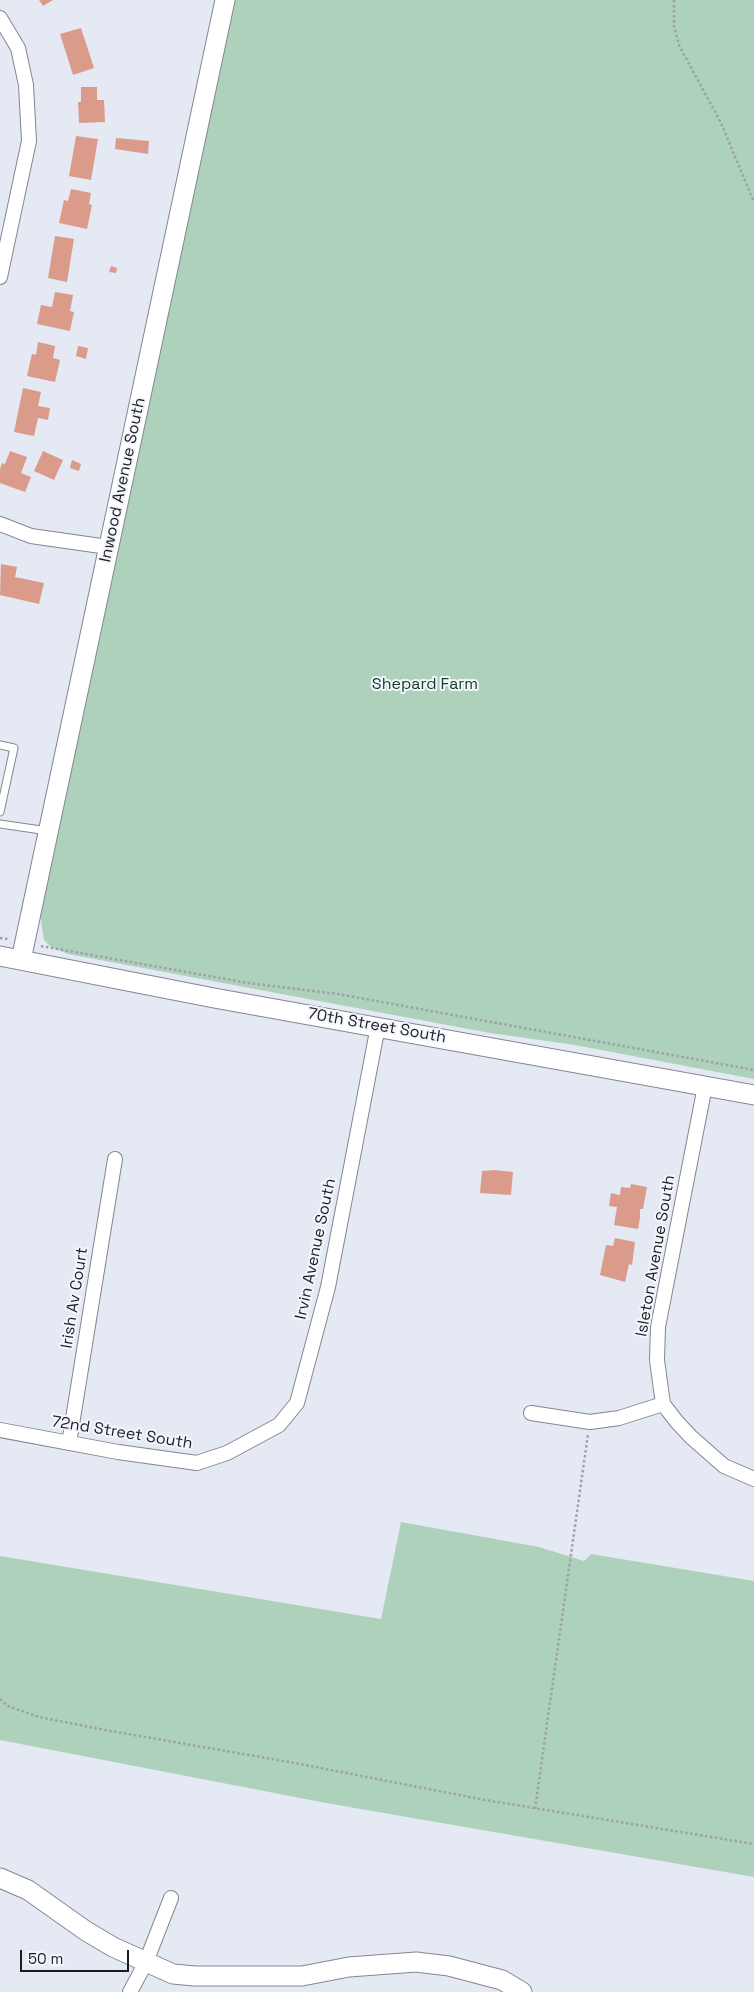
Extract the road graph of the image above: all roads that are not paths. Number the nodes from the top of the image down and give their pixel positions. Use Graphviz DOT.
graph roads {
  1 [pos="225,0"];
  2 [pos="0,18"];
  3 [pos="0,277"];
  4 [pos="0,524"];
  5 [pos="108,548"];
  6 [pos="0,745"];
  7 [pos="3,785"];
  8 [pos="0,812"];
  9 [pos="0,824"];
  10 [pos="48,831"];
  11 [pos="0,956"];
  12 [pos="21,960"];
  13 [pos="378,1026"];
  14 [pos="705,1086"];
  15 [pos="754,1095"];
  16 [pos="115,1159"];
  17 [pos="663,1404"];
  18 [pos="531,1413"];
  19 [pos="0,1430"];
  20 [pos="69,1443"];
  21 [pos="236,1448"];
  22 [pos="754,1479"];
  23 [pos="0,1878"];
  24 [pos="171,1898"];
  25 [pos="146,1962"];
  26 [pos="130,1992"];
  27 [pos="522,1992"];
  1 -- 5 [label="street, Inwood Avenue South"];
  2 -- 3 [label="street"];
  4 -- 5 [label="street"];
  5 -- 10 [label="street, Inwood Avenue South"];
  6 -- 7 [label="lane"];
  7 -- 8 [label="lane"];
  9 -- 10 [label="lane"];
  10 -- 12 [label="street, Inwood Avenue South"];
  11 -- 12 [label="street, 70th Street South"];
  12 -- 13 [label="street, 70th Street South"];
  13 -- 14 [label="street, 70th Street South"];
  13 -- 21 [label="street, Irvin Avenue South"];
  14 -- 15 [label="street, 70th Street South"];
  14 -- 17 [label="street, Isleton Avenue South"];
  16 -- 20 [label="street, Irish Av Court"];
  17 -- 18 [label="street"];
  17 -- 22 [label="street"];
  19 -- 20 [label="street, 72nd Street South"];
  20 -- 21 [label="street, 72nd Street South"];
  23 -- 25 [label="street"];
  24 -- 25 [label="street"];
  25 -- 26 [label="street"];
  25 -- 27 [label="street"];
}
